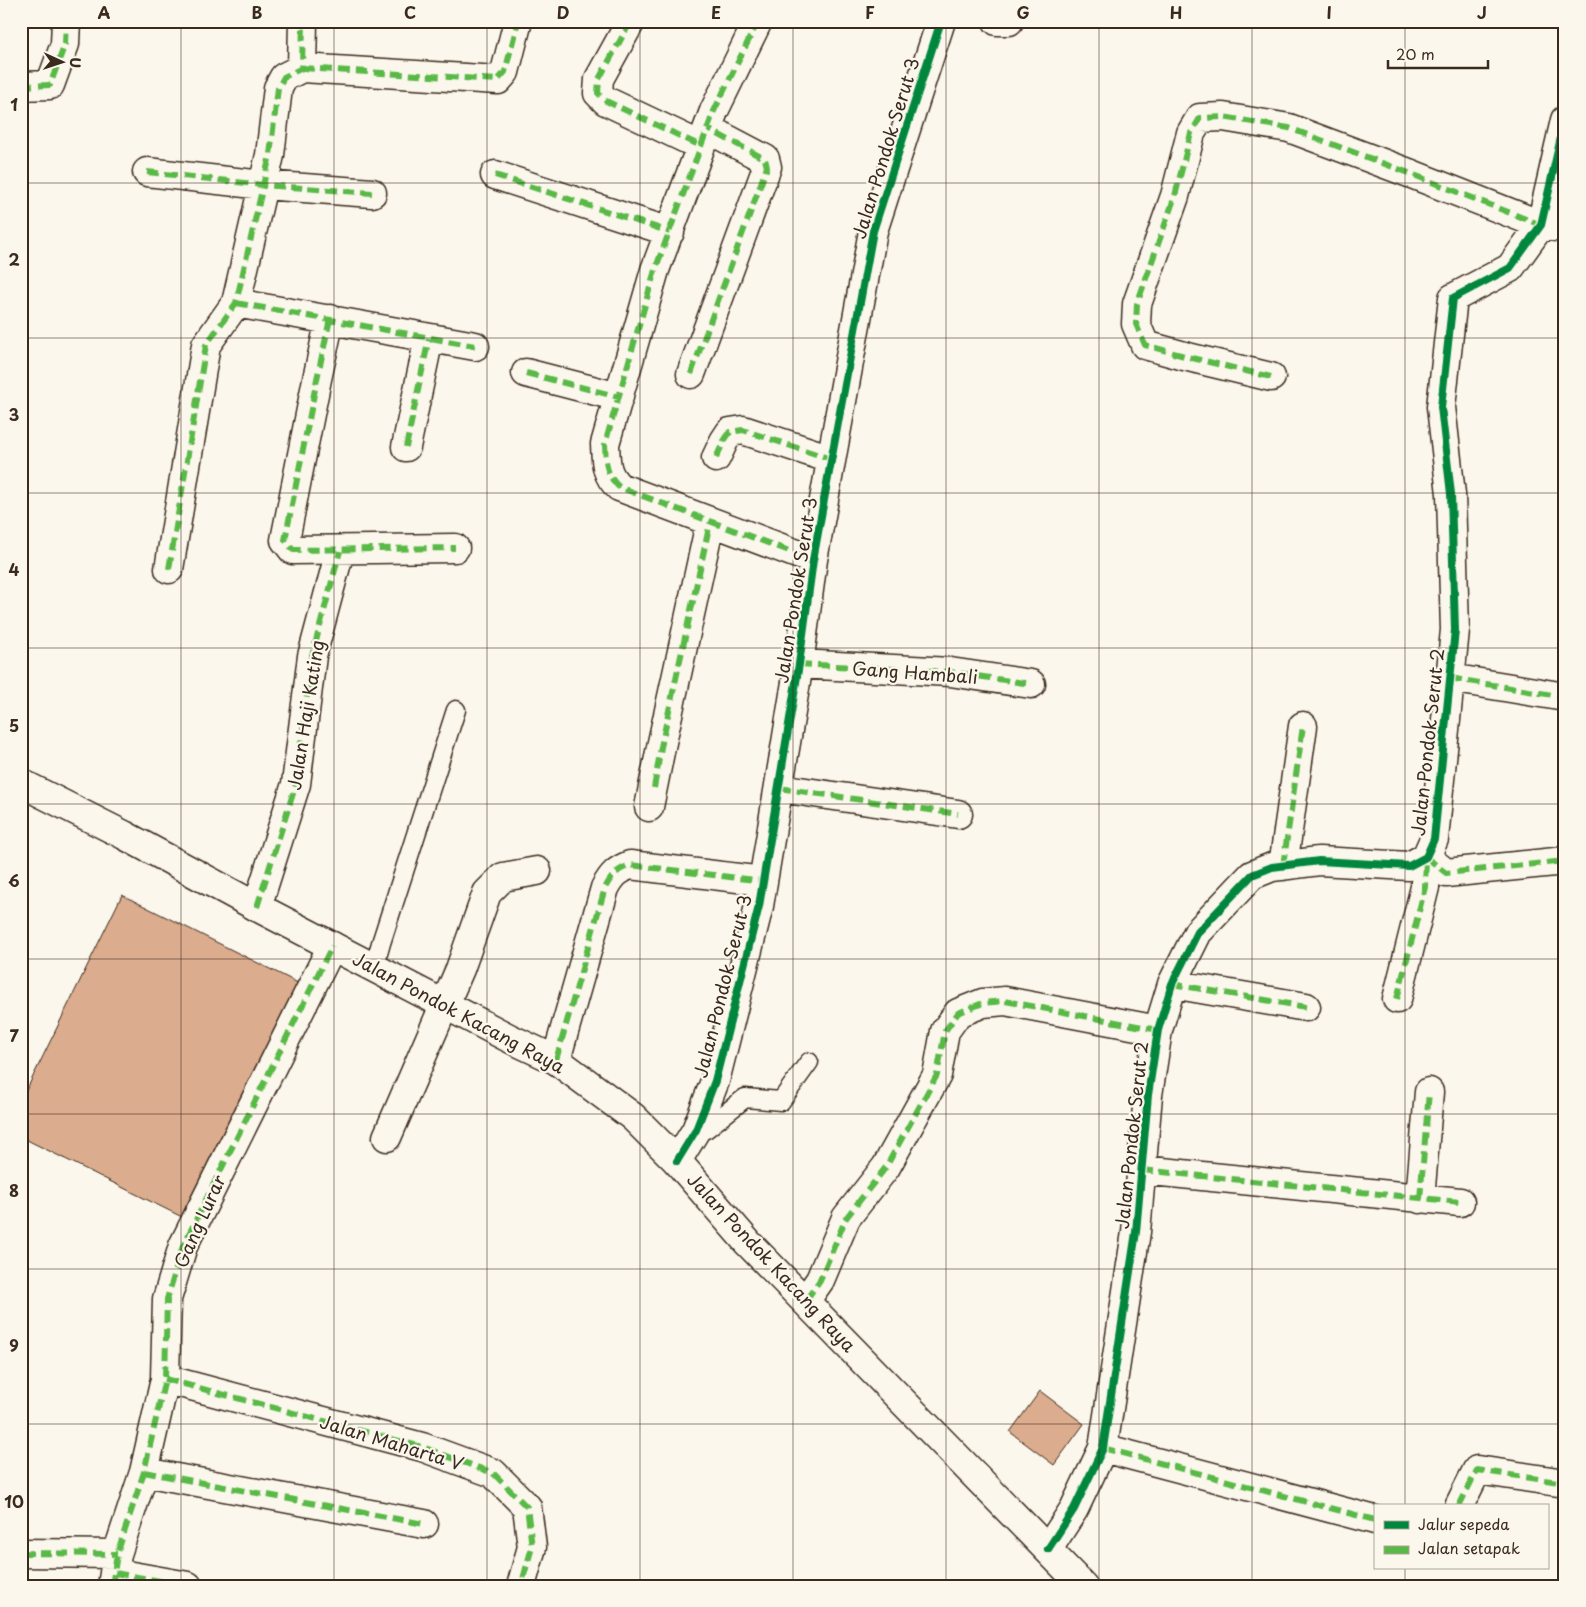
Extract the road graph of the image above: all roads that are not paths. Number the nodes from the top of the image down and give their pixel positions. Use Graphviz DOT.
graph roads {
  1 [pos="66,21"];
  2 [pos="303,21"];
  3 [pos="518,21"];
  4 [pos="630,21"];
  5 [pos="758,21"];
  6 [pos="941,21"];
  7 [pos="997,21"];
  8 [pos="1009,21"];
  9 [pos="302,68"];
  10 [pos="21,86"];
  11 [pos="1565,120"];
  12 [pos="705,137"];
  13 [pos="147,172"];
  14 [pos="495,175"];
  15 [pos="263,185"];
  16 [pos="372,193"];
  17 [pos="1553,227"];
  18 [pos="670,232"];
  19 [pos="236,303"];
  20 [pos="330,319"];
  21 [pos="429,338"];
  22 [pos="475,346"];
  23 [pos="526,373"];
  24 [pos="690,374"];
  25 [pos="1271,377"];
  26 [pos="619,397"];
  27 [pos="406,447"];
  28 [pos="716,458"];
  29 [pos="831,460"];
  30 [pos="710,523"];
  31 [pos="455,548"];
  32 [pos="340,551"];
  33 [pos="812,560"];
  34 [pos="169,570"];
  35 [pos="799,664"];
  36 [pos="1450,678"];
  37 [pos="1031,684"];
  38 [pos="1565,697"];
  39 [pos="456,710"];
  40 [pos="1303,726"];
  41 [pos="21,783"];
  42 [pos="779,788"];
  43 [pos="650,807"];
  44 [pos="958,814"];
  45 [pos="1426,857"];
  46 [pos="1565,862"];
  47 [pos="1283,866"];
  48 [pos="537,871"];
  49 [pos="763,881"];
  50 [pos="257,907"];
  51 [pos="332,946"];
  52 [pos="374,968"];
  53 [pos="1172,984"];
  54 [pos="1397,999"];
  55 [pos="444,1004"];
  56 [pos="1306,1007"];
  57 [pos="1158,1030"];
  58 [pos="556,1060"];
  59 [pos="809,1062"];
  60 [pos="1429,1092"];
  61 [pos="696,1130"];
  62 [pos="387,1137"];
  63 [pos="676,1161"];
  64 [pos="1142,1170"];
  65 [pos="1420,1199"];
  66 [pos="1460,1202"];
  67 [pos="806,1300"];
  68 [pos="165,1379"];
  69 [pos="1104,1448"];
  70 [pos="144,1472"];
  71 [pos="1565,1483"];
  72 [pos="1460,1504"];
  73 [pos="1374,1520"];
  74 [pos="424,1524"];
  75 [pos="1048,1549"];
  76 [pos="21,1553"];
  77 [pos="115,1571"];
  78 [pos="188,1586"];
  79 [pos="521,1586"];
  80 [pos="1083,1586"];
  1 -- 10 [label="street"];
  2 -- 9 [label="street"];
  3 -- 9 [label="street"];
  4 -- 12 [label="street"];
  5 -- 12 [label="street"];
  6 -- 29 [label="street, Jalan Pondok Serut 3"];
  7 -- 8 [label="street"];
  9 -- 15 [label="street"];
  11 -- 17 [label="street"];
  12 -- 18 [label="street"];
  12 -- 24 [label="street"];
  13 -- 15 [label="street"];
  14 -- 18 [label="street"];
  15 -- 16 [label="street"];
  15 -- 19 [label="street"];
  17 -- 25 [label="street"];
  17 -- 36 [label="street, Jalan Pondok Serut 2"];
  18 -- 26 [label="street"];
  19 -- 20 [label="street"];
  19 -- 34 [label="street"];
  20 -- 21 [label="street"];
  20 -- 32 [label="street"];
  21 -- 22 [label="street"];
  21 -- 27 [label="street"];
  23 -- 26 [label="street"];
  26 -- 30 [label="street"];
  28 -- 29 [label="street"];
  29 -- 33 [label="street, Jalan Pondok Serut 3"];
  30 -- 33 [label="street"];
  30 -- 43 [label="street"];
  31 -- 32 [label="street"];
  32 -- 50 [label="street, Jalan Haji Kating"];
  33 -- 35 [label="street, Jalan Pondok Serut 3"];
  35 -- 37 [label="street, Gang Hambali"];
  35 -- 42 [label="street, Jalan Pondok Serut 3"];
  36 -- 38 [label="street"];
  36 -- 45 [label="street, Jalan Pondok Serut 2"];
  39 -- 52 [label="lane"];
  40 -- 47 [label="street"];
  41 -- 50 [label="street, Jalan Pondok Kacang Raya"];
  42 -- 44 [label="street"];
  42 -- 49 [label="street, Jalan Pondok Serut 3"];
  45 -- 46 [label="street"];
  45 -- 47 [label="street, Jalan Pondok Serut 2"];
  45 -- 54 [label="street"];
  47 -- 53 [label="street, Jalan Pondok Serut 2"];
  48 -- 55 [label="street"];
  49 -- 58 [label="street"];
  49 -- 61 [label="street, Jalan Pondok Serut 3"];
  50 -- 51 [label="street, Jalan Pondok Kacang Raya"];
  51 -- 52 [label="street, Jalan Pondok Kacang Raya"];
  51 -- 68 [label="street, Gang Lurar"];
  52 -- 55 [label="street, Jalan Pondok Kacang Raya"];
  53 -- 56 [label="street"];
  53 -- 57 [label="street, Jalan Pondok Serut 2"];
  55 -- 58 [label="street, Jalan Pondok Kacang Raya"];
  55 -- 62 [label="street"];
  57 -- 64 [label="street, Jalan Pondok Serut 2"];
  57 -- 67 [label="street"];
  58 -- 63 [label="street, Jalan Pondok Kacang Raya"];
  59 -- 61 [label="lane"];
  60 -- 65 [label="street"];
  61 -- 63 [label="street, Jalan Pondok Serut 3"];
  63 -- 67 [label="street, Jalan Pondok Kacang Raya"];
  64 -- 65 [label="street"];
  64 -- 69 [label="street, Jalan Pondok Serut 2"];
  65 -- 66 [label="street"];
  67 -- 75 [label="street, Jalan Pondok Kacang Raya"];
  68 -- 70 [label="street, Gang Lurar"];
  68 -- 79 [label="street, Jalan Maharta V"];
  69 -- 73 [label="street"];
  69 -- 75 [label="street, Jalan Pondok Serut 2"];
  70 -- 74 [label="street"];
  70 -- 77 [label="street, Gang Lurar"];
  71 -- 72 [label="street"];
  75 -- 80 [label="street, Jalan Pondok Kacang Raya"];
  76 -- 77 [label="street"];
  77 -- 78 [label="street"];
}
